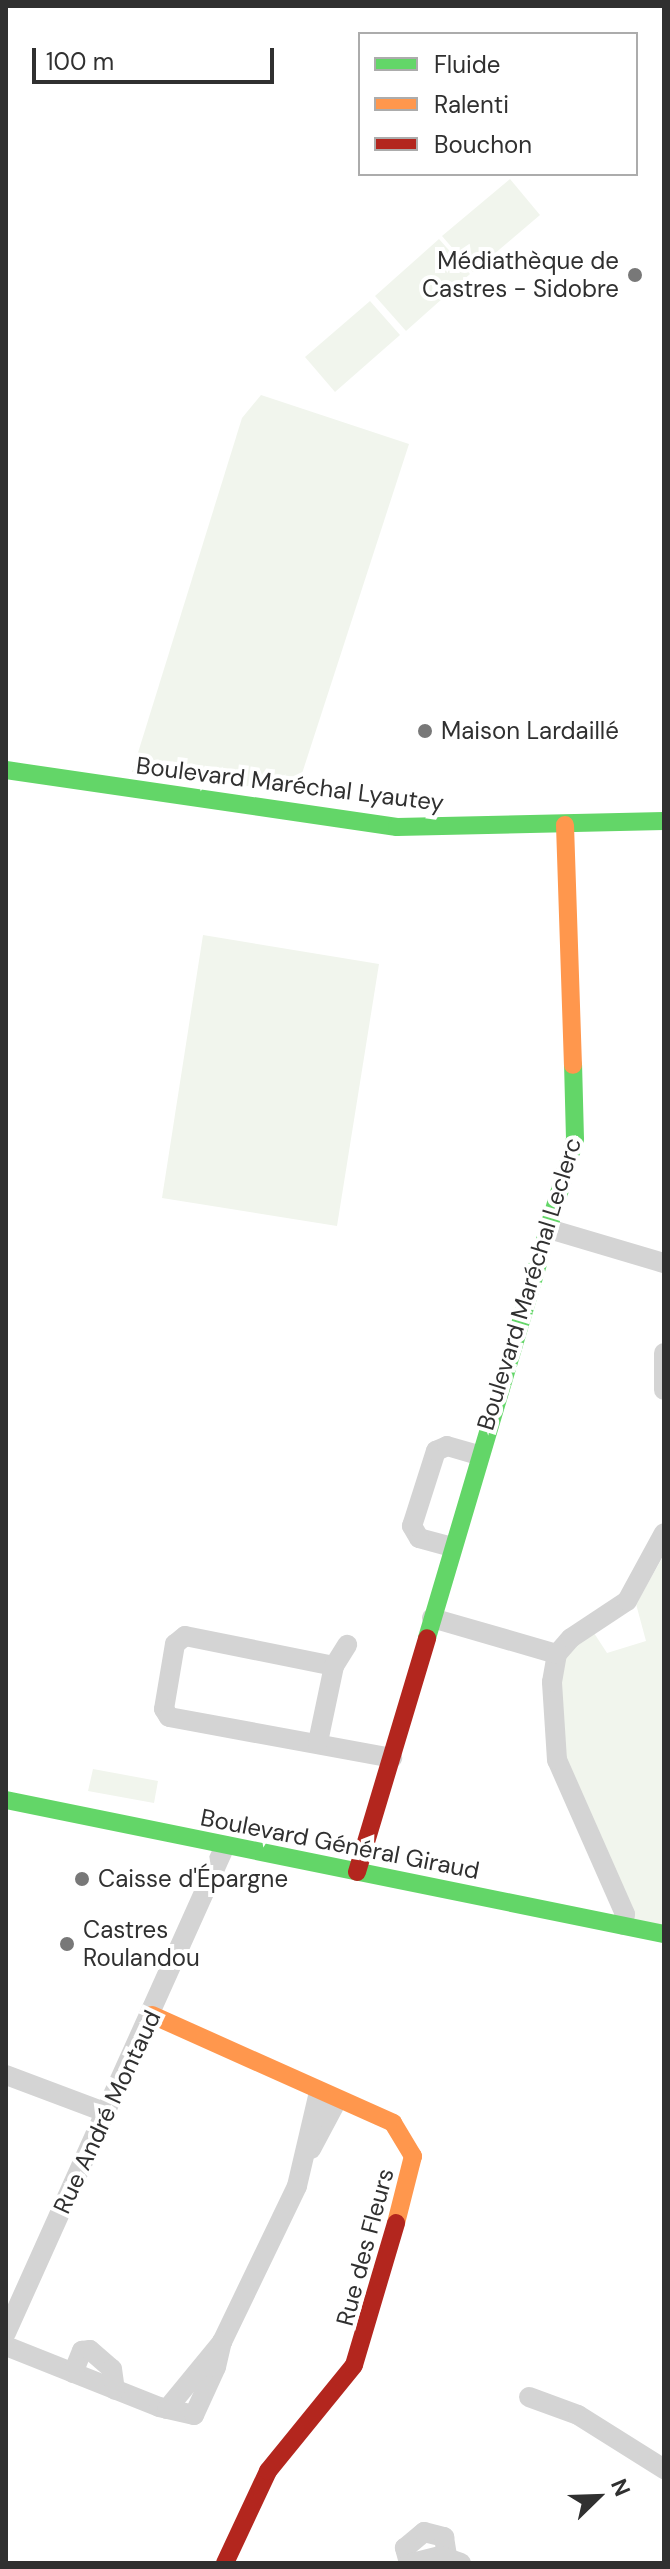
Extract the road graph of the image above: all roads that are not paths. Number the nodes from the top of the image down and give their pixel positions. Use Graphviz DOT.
graph roads {
  1 [pos="6,770"];
  2 [pos="664,821"];
  3 [pos="565,825"];
  4 [pos="549,1229"];
  5 [pos="664,1263"];
  6 [pos="664,1353"];
  7 [pos="664,1390"];
  8 [pos="478,1455"];
  9 [pos="664,1533"];
  10 [pos="452,1547"];
  11 [pos="432,1618"];
  12 [pos="347,1645"];
  13 [pos="557,1654"];
  14 [pos="334,1666"];
  15 [pos="318,1742"];
  16 [pos="392,1758"];
  17 [pos="6,1800"];
  18 [pos="225,1846"];
  19 [pos="357,1872"];
  20 [pos="623,1925"];
  21 [pos="664,1934"];
  22 [pos="152,2015"];
  23 [pos="6,2075"];
  24 [pos="328,2096"];
  25 [pos="107,2113"];
  26 [pos="6,2333"];
  27 [pos="6,2346"];
  28 [pos="529,2397"];
  29 [pos="664,2469"];
  30 [pos="454,2560"];
  31 [pos="225,2563"];
  32 [pos="411,2563"];
  1 -- 3 [label="street, Boulevard Maréchal Lyautey"];
  2 -- 3 [label="street, Boulevard Maréchal Lyautey"];
  3 -- 4 [label="street, Boulevard Maréchal Leclerc"];
  4 -- 5 [label="street"];
  4 -- 8 [label="street, Boulevard Maréchal Leclerc"];
  6 -- 7 [label="street"];
  8 -- 10 [label="street, Boulevard Maréchal Leclerc"];
  8 -- 10 [label="street, Boulevard Maréchal Leclerc"];
  9 -- 13 [label="street"];
  10 -- 11 [label="street, Boulevard Maréchal Leclerc"];
  11 -- 13 [label="street"];
  11 -- 16 [label="street, Boulevard Maréchal Leclerc"];
  12 -- 14 [label="street"];
  13 -- 20 [label="street"];
  14 -- 15 [label="street"];
  14 -- 15 [label="street"];
  15 -- 16 [label="street"];
  16 -- 19 [label="street, Boulevard Maréchal Leclerc"];
  17 -- 18 [label="street, Boulevard Général Giraud"];
  18 -- 19 [label="street, Boulevard Général Giraud"];
  18 -- 22 [label="street, Rue André Montaud"];
  19 -- 20 [label="street, Boulevard Général Giraud"];
  20 -- 21 [label="street, Boulevard Général Giraud"];
  22 -- 24 [label="street, Rue des Fleurs"];
  22 -- 25 [label="street, Rue André Montaud"];
  23 -- 25 [label="street"];
  24 -- 27 [label="street"];
  24 -- 31 [label="street, Rue des Fleurs"];
  25 -- 26 [label="street, Rue André Montaud"];
  28 -- 29 [label="street"];
  30 -- 32 [label="street"];
}
